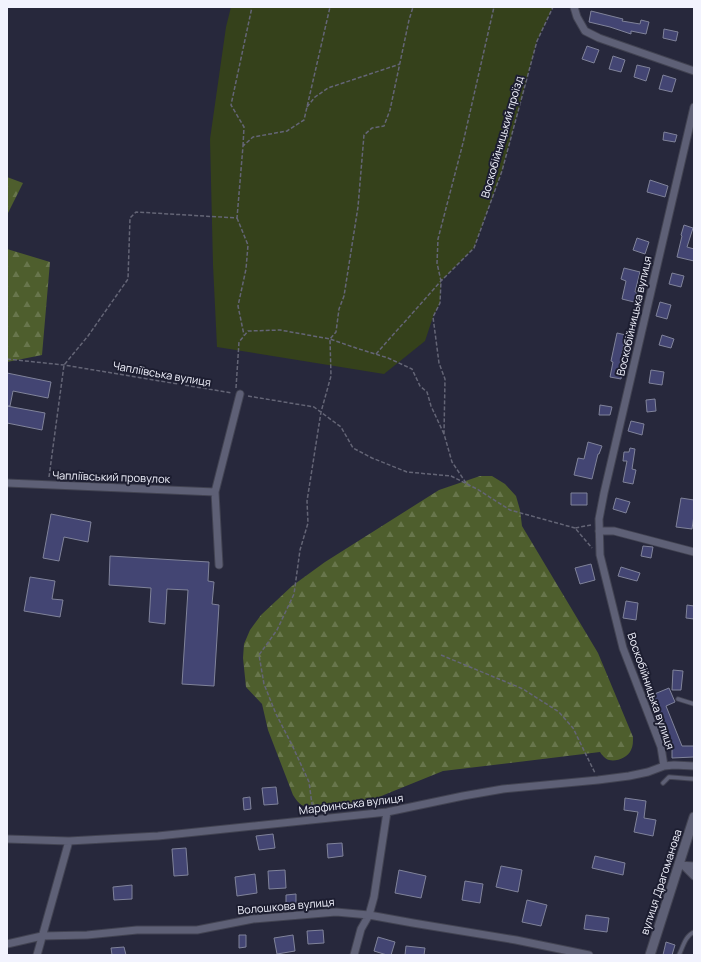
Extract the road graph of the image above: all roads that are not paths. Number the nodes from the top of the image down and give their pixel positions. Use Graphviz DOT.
graph roads {
  1 [pos="574,7"];
  2 [pos="694,71"];
  3 [pos="694,107"];
  4 [pos="238,394"];
  5 [pos="7,483"];
  6 [pos="214,492"];
  7 [pos="599,527"];
  8 [pos="694,552"];
  9 [pos="219,565"];
  10 [pos="678,699"];
  11 [pos="694,704"];
  12 [pos="664,766"];
  13 [pos="694,766"];
  14 [pos="694,779"];
  15 [pos="663,783"];
  16 [pos="387,812"];
  17 [pos="694,817"];
  18 [pos="7,839"];
  19 [pos="68,841"];
  20 [pos="681,865"];
  21 [pos="694,866"];
  22 [pos="694,876"];
  23 [pos="369,915"];
  24 [pos="694,932"];
  25 [pos="42,936"];
  26 [pos="7,944"];
  27 [pos="37,955"];
  28 [pos="354,955"];
  29 [pos="589,955"];
  30 [pos="650,955"];
  31 [pos="679,955"];
  1 -- 2 [label="street"];
  3 -- 7 [label="street, Воскобійницька вулиця"];
  4 -- 6 [label="street"];
  5 -- 6 [label="street, Чапліївський провулок"];
  6 -- 9 [label="street"];
  7 -- 8 [label="street"];
  7 -- 12 [label="street, Воскобійницька вулиця"];
  10 -- 11 [label="lane"];
  12 -- 13 [label="street, Марфинська вулиця"];
  12 -- 16 [label="street, Марфинська вулиця"];
  14 -- 15 [label="lane"];
  16 -- 19 [label="street, Марфинська вулиця"];
  16 -- 23 [label="street"];
  17 -- 20 [label="street, вулиця Драгоманова"];
  18 -- 19 [label="street, Марфинська вулиця"];
  19 -- 25 [label="street"];
  20 -- 21 [label="street"];
  20 -- 22 [label="street"];
  20 -- 30 [label="street, вулиця Драгоманова"];
  23 -- 25 [label="street, Волошкова вулиця"];
  23 -- 28 [label="street"];
  23 -- 29 [label="street, Волошкова вулиця"];
  24 -- 31 [label="lane"];
  25 -- 26 [label="street, Волошкова вулиця"];
  25 -- 27 [label="street"];
}
